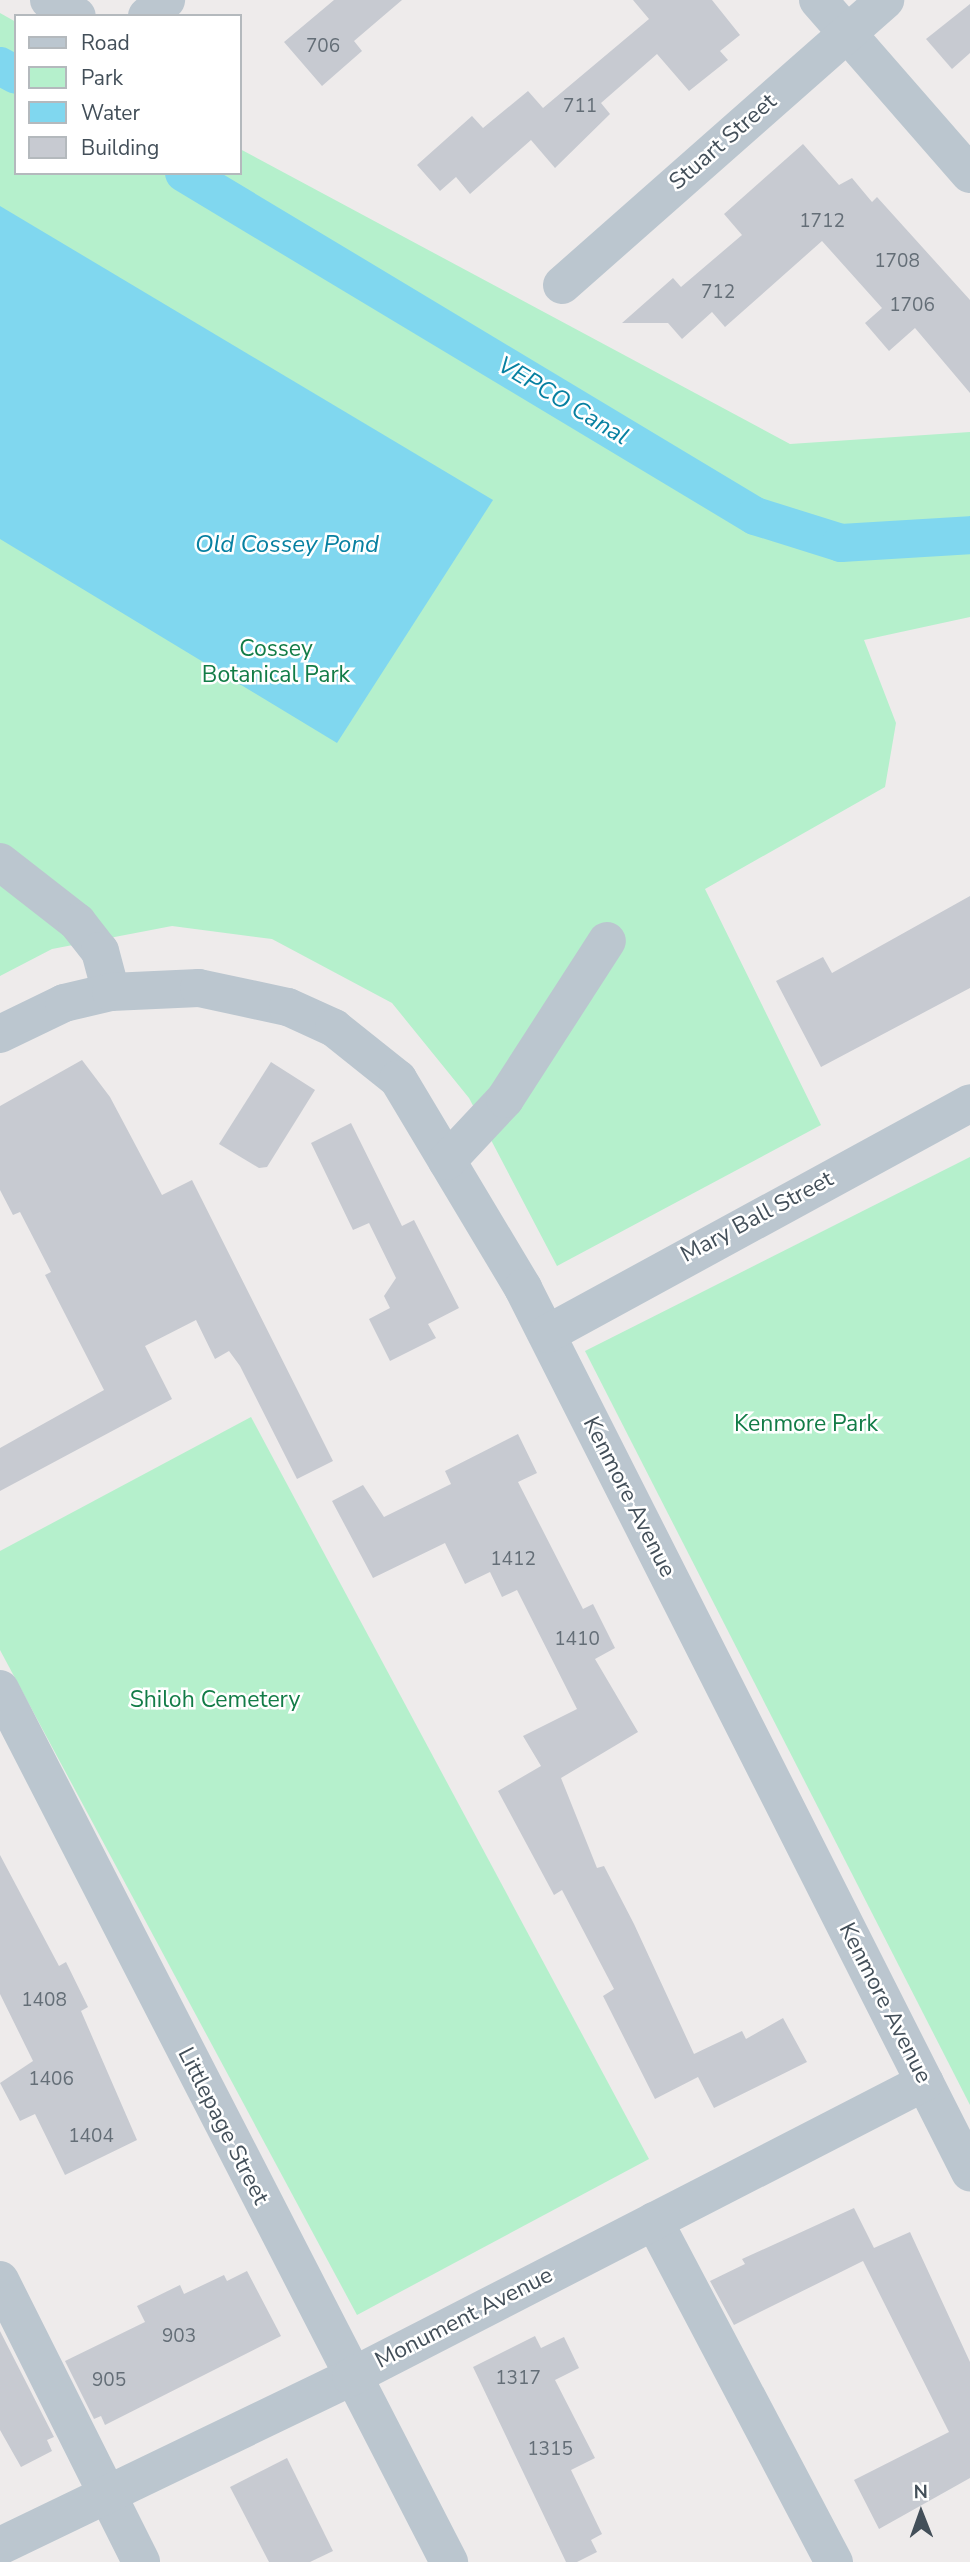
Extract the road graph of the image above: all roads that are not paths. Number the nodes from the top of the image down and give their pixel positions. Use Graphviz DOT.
graph roads {
  1 [pos="49,0"];
  2 [pos="166,0"];
  3 [pos="818,0"];
  4 [pos="885,0"];
  5 [pos="74,14"];
  6 [pos="149,14"];
  7 [pos="847,33"];
  8 [pos="970,174"];
  9 [pos="562,285"];
  10 [pos="0,862"];
  11 [pos="607,941"];
  12 [pos="128,989"];
  13 [pos="0,1034"];
  14 [pos="970,1103"];
  15 [pos="447,1161"];
  16 [pos="547,1334"];
  17 [pos="0,1689"];
  18 [pos="925,2082"];
  19 [pos="970,2172"];
  20 [pos="654,2221"];
  21 [pos="0,2280"];
  22 [pos="351,2377"];
  23 [pos="106,2493"];
  24 [pos="0,2546"];
  25 [pos="141,2562"];
  26 [pos="449,2562"];
  27 [pos="834,2562"];
  1 -- 5 [label="street"];
  2 -- 6 [label="street"];
  3 -- 7 [label="street"];
  4 -- 7 [label="street, Stuart Street"];
  7 -- 8 [label="street"];
  7 -- 9 [label="street, Stuart Street"];
  10 -- 12 [label="street"];
  11 -- 15 [label="street"];
  12 -- 13 [label="street, Kenmore Avenue"];
  12 -- 15 [label="street, Kenmore Avenue"];
  14 -- 16 [label="street, Mary Ball Street"];
  15 -- 16 [label="street, Kenmore Avenue"];
  16 -- 18 [label="street, Kenmore Avenue"];
  17 -- 22 [label="street, Littlepage Street"];
  18 -- 19 [label="street, Kenmore Avenue"];
  18 -- 20 [label="street, Monument Avenue"];
  20 -- 22 [label="street, Monument Avenue"];
  20 -- 27 [label="street"];
  21 -- 23 [label="street"];
  22 -- 23 [label="street, Monument Avenue"];
  22 -- 26 [label="street, Littlepage Street"];
  23 -- 24 [label="street, Monument Avenue"];
  23 -- 25 [label="street"];
}
